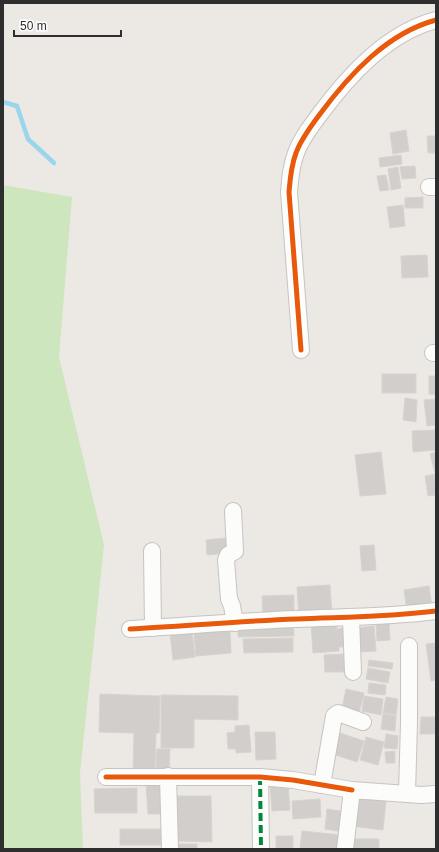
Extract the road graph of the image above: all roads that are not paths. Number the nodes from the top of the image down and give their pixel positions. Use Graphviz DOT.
graph roads {
  1 [pos="436,20"];
  2 [pos="301,350"];
  3 [pos="233,511"];
  4 [pos="152,551"];
  5 [pos="436,611"];
  6 [pos="351,618"];
  7 [pos="234,623"];
  8 [pos="153,628"];
  9 [pos="130,629"];
  10 [pos="409,646"];
  11 [pos="353,672"];
  12 [pos="363,722"];
  13 [pos="168,776"];
  14 [pos="106,777"];
  15 [pos="260,777"];
  16 [pos="322,785"];
  17 [pos="352,790"];
  18 [pos="407,793"];
  19 [pos="436,794"];
  20 [pos="170,849"];
  21 [pos="261,849"];
  22 [pos="345,849"];
  1 -- 2 [label="street"];
  3 -- 7 [label="street"];
  4 -- 8 [label="street"];
  5 -- 6 [label="street"];
  6 -- 7 [label="street"];
  6 -- 11 [label="street"];
  7 -- 8 [label="street"];
  8 -- 9 [label="street"];
  10 -- 18 [label="street"];
  12 -- 16 [label="street"];
  13 -- 14 [label="street"];
  13 -- 15 [label="street"];
  13 -- 20 [label="street"];
  15 -- 16 [label="street"];
  15 -- 21 [label="street"];
  16 -- 17 [label="street"];
  17 -- 18 [label="street"];
  17 -- 22 [label="street"];
  18 -- 19 [label="street"];
}
